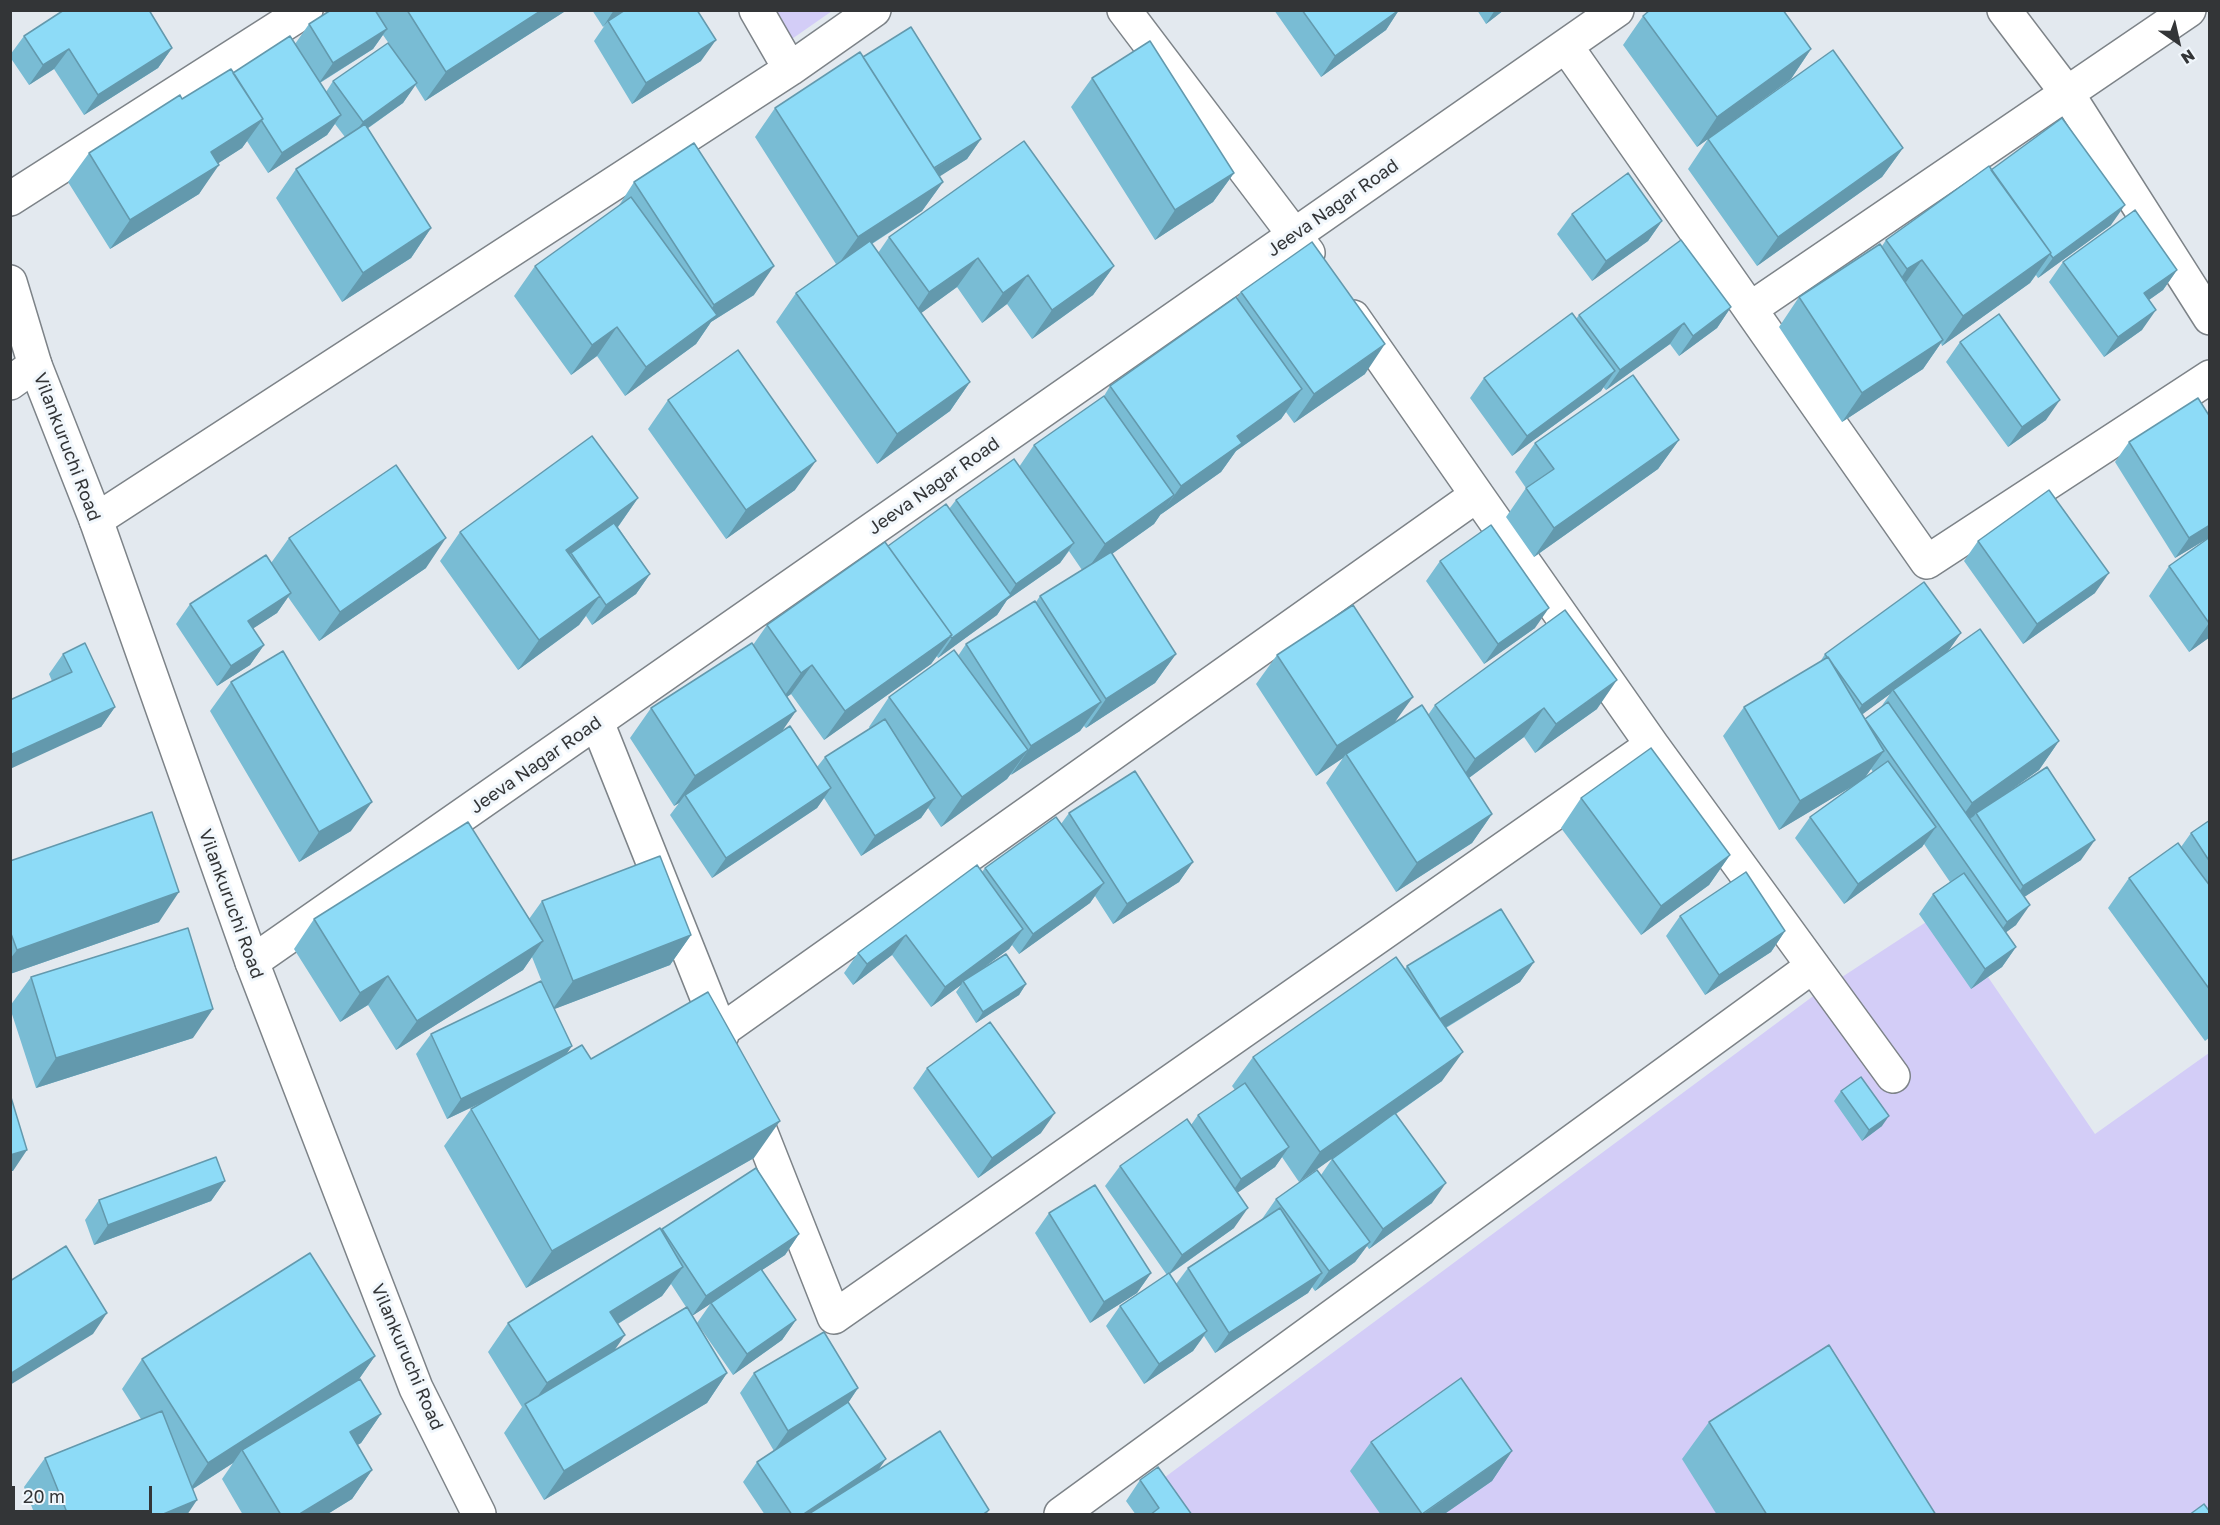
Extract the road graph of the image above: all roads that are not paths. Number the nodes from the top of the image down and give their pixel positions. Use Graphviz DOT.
graph roads {
  1 [pos="306,10"];
  2 [pos="756,10"];
  3 [pos="874,10"];
  4 [pos="1124,10"];
  5 [pos="1617,10"];
  6 [pos="2004,10"];
  7 [pos="2189,10"];
  8 [pos="1566,46"];
  9 [pos="790,69"];
  10 [pos="2067,93"];
  11 [pos="10,199"];
  12 [pos="1295,234"];
  13 [pos="10,282"];
  14 [pos="1750,309"];
  15 [pos="2210,318"];
  16 [pos="22,374"];
  17 [pos="2210,377"];
  18 [pos="1477,495"];
  19 [pos="96,520"];
  20 [pos="597,722"];
  21 [pos="1652,745"];
  22 [pos="252,962"];
  23 [pos="1813,966"];
  24 [pos="721,1031"];
  25 [pos="1893,1076"];
  26 [pos="479,1515"];
  27 [pos="1060,1515"];
  1 -- 11 [label="street"];
  2 -- 9 [label="street"];
  3 -- 9 [label="street"];
  4 -- 12 [label="street"];
  5 -- 8 [label="street, Jeeva Nagar Road"];
  6 -- 10 [label="street"];
  7 -- 10 [label="street"];
  8 -- 12 [label="street, Jeeva Nagar Road"];
  8 -- 14 [label="street"];
  9 -- 19 [label="street"];
  10 -- 14 [label="street"];
  10 -- 15 [label="street"];
  12 -- 18 [label="street"];
  12 -- 20 [label="street, Jeeva Nagar Road"];
  13 -- 16 [label="street, Vilankuruchi Road"];
  14 -- 17 [label="street"];
  16 -- 19 [label="street, Vilankuruchi Road"];
  18 -- 21 [label="street"];
  18 -- 24 [label="street"];
  19 -- 22 [label="street, Vilankuruchi Road"];
  20 -- 22 [label="street, Jeeva Nagar Road"];
  20 -- 24 [label="street"];
  21 -- 23 [label="street"];
  21 -- 24 [label="street"];
  22 -- 26 [label="street, Vilankuruchi Road"];
  23 -- 25 [label="street"];
  23 -- 27 [label="street"];
}
